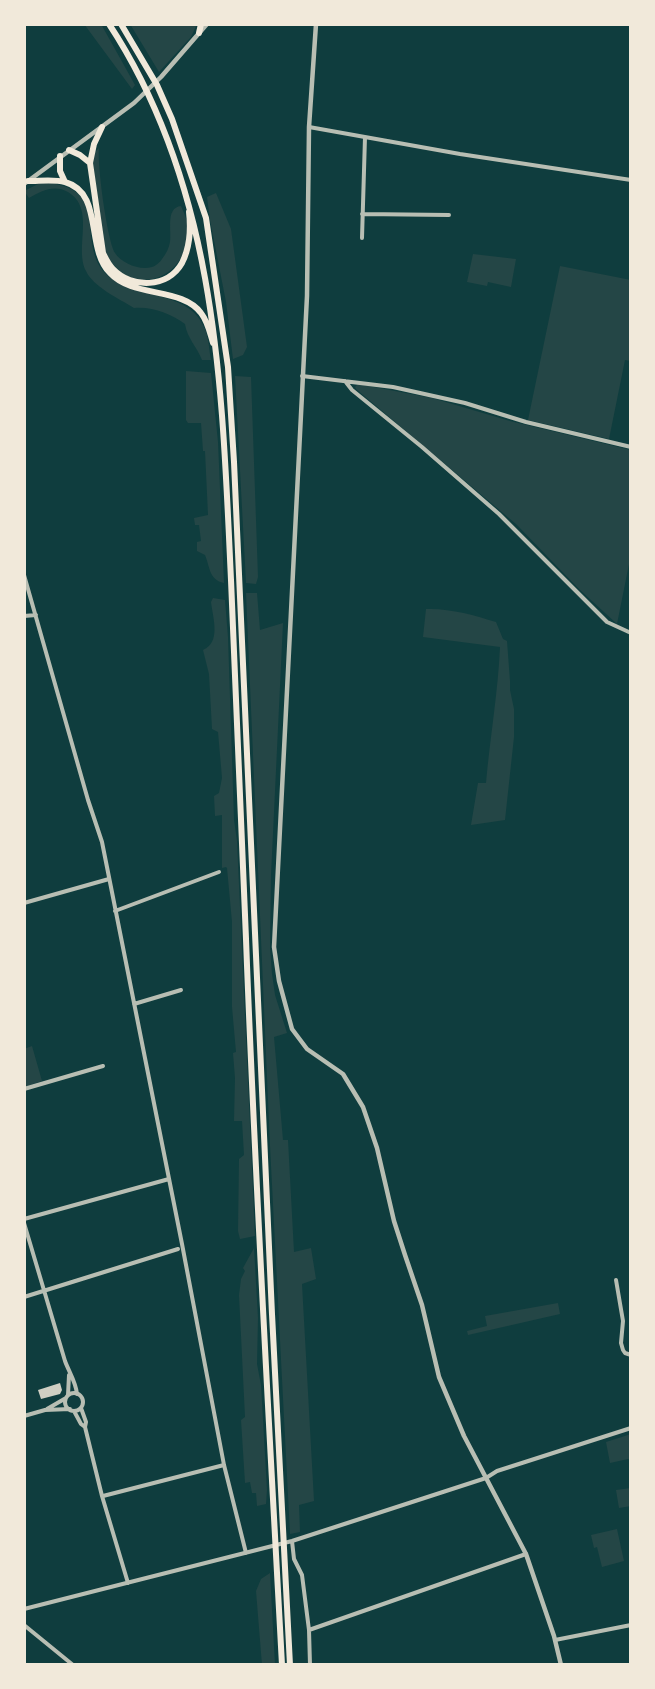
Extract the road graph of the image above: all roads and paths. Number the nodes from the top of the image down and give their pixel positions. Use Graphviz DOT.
graph roads {
  1 [pos="109,24"];
  2 [pos="201,24"];
  3 [pos="207,24"];
  4 [pos="316,24"];
  5 [pos="123,26"];
  6 [pos="199,33"];
  7 [pos="102,127"];
  8 [pos="309,127"];
  9 [pos="365,137"];
  10 [pos="69,150"];
  11 [pos="60,156"];
  12 [pos="90,163"];
  13 [pos="631,180"];
  14 [pos="26,182"];
  15 [pos="65,182"];
  16 [pos="362,214"];
  17 [pos="448,215"];
  18 [pos="192,218"];
  19 [pos="362,238"];
  20 [pos="217,354"];
  21 [pos="302,376"];
  22 [pos="345,381"];
  23 [pos="631,447"];
  24 [pos="24,575"];
  25 [pos="36,615"];
  26 [pos="24,616"];
  27 [pos="631,633"];
  28 [pos="219,872"];
  29 [pos="109,879"];
  30 [pos="24,903"];
  31 [pos="115,911"];
  32 [pos="181,990"];
  33 [pos="134,1004"];
  34 [pos="103,1066"];
  35 [pos="24,1089"];
  36 [pos="169,1179"];
  37 [pos="24,1221"];
  38 [pos="178,1249"];
  39 [pos="616,1280"];
  40 [pos="44,1291"];
  41 [pos="24,1297"];
  42 [pos="631,1354"];
  43 [pos="69,1374"];
  44 [pos="77,1394"];
  45 [pos="68,1396"];
  46 [pos="81,1408"];
  47 [pos="45,1410"];
  48 [pos="72,1410"];
  49 [pos="24,1416"];
  50 [pos="86,1426"];
  51 [pos="631,1428"];
  52 [pos="224,1465"];
  53 [pos="486,1478"];
  54 [pos="102,1496"];
  55 [pos="292,1541"];
  56 [pos="246,1553"];
  57 [pos="526,1554"];
  58 [pos="128,1582"];
  59 [pos="24,1609"];
  60 [pos="24,1625"];
  61 [pos="631,1625"];
  62 [pos="309,1630"];
  63 [pos="555,1640"];
  64 [pos="73,1665"];
  65 [pos="282,1665"];
  66 [pos="290,1665"];
  67 [pos="310,1665"];
  68 [pos="561,1665"];
  1 -- 18 [label="highway"];
  2 -- 6 [label="highway"];
  3 -- 6 [label="street"];
  4 -- 8 [label="street"];
  5 -- 66 [label="highway"];
  6 -- 7 [label="street"];
  7 -- 10 [label="street"];
  7 -- 12 [label="highway"];
  8 -- 9 [label="street"];
  8 -- 21 [label="street"];
  9 -- 13 [label="street"];
  9 -- 16 [label="street"];
  10 -- 11 [label="street"];
  10 -- 12 [label="highway"];
  11 -- 14 [label="street"];
  11 -- 15 [label="highway"];
  12 -- 18 [label="highway"];
  14 -- 15 [label="highway"];
  15 -- 20 [label="highway"];
  16 -- 17 [label="street"];
  16 -- 19 [label="street"];
  18 -- 20 [label="highway"];
  20 -- 65 [label="highway"];
  21 -- 22 [label="street"];
  21 -- 53 [label="street"];
  22 -- 23 [label="street"];
  22 -- 27 [label="street"];
  24 -- 25 [label="street"];
  25 -- 26 [label="street"];
  25 -- 29 [label="street"];
  28 -- 31 [label="street"];
  29 -- 30 [label="street"];
  29 -- 31 [label="street"];
  31 -- 33 [label="street"];
  32 -- 33 [label="street"];
  33 -- 36 [label="street"];
  34 -- 35 [label="street"];
  36 -- 37 [label="street"];
  36 -- 52 [label="street"];
  37 -- 40 [label="street"];
  38 -- 40 [label="street"];
  39 -- 42 [label="street"];
  40 -- 41 [label="street"];
  40 -- 43 [label="street"];
  43 -- 44 [label="street"];
  43 -- 45 [label="street"];
  44 -- 45 [label="street"];
  44 -- 46 [label="street"];
  45 -- 47 [label="street"];
  45 -- 48 [label="street"];
  46 -- 48 [label="street"];
  46 -- 50 [label="street"];
  47 -- 48 [label="street"];
  47 -- 49 [label="street"];
  48 -- 50 [label="street"];
  50 -- 54 [label="street"];
  51 -- 53 [label="street"];
  52 -- 54 [label="street"];
  52 -- 56 [label="street"];
  53 -- 55 [label="street"];
  53 -- 57 [label="street"];
  54 -- 58 [label="street"];
  55 -- 56 [label="street"];
  55 -- 62 [label="street"];
  56 -- 58 [label="street"];
  57 -- 62 [label="street"];
  57 -- 63 [label="street"];
  58 -- 59 [label="street"];
  60 -- 64 [label="street"];
  61 -- 63 [label="street"];
  62 -- 67 [label="street"];
  63 -- 68 [label="street"];
}
